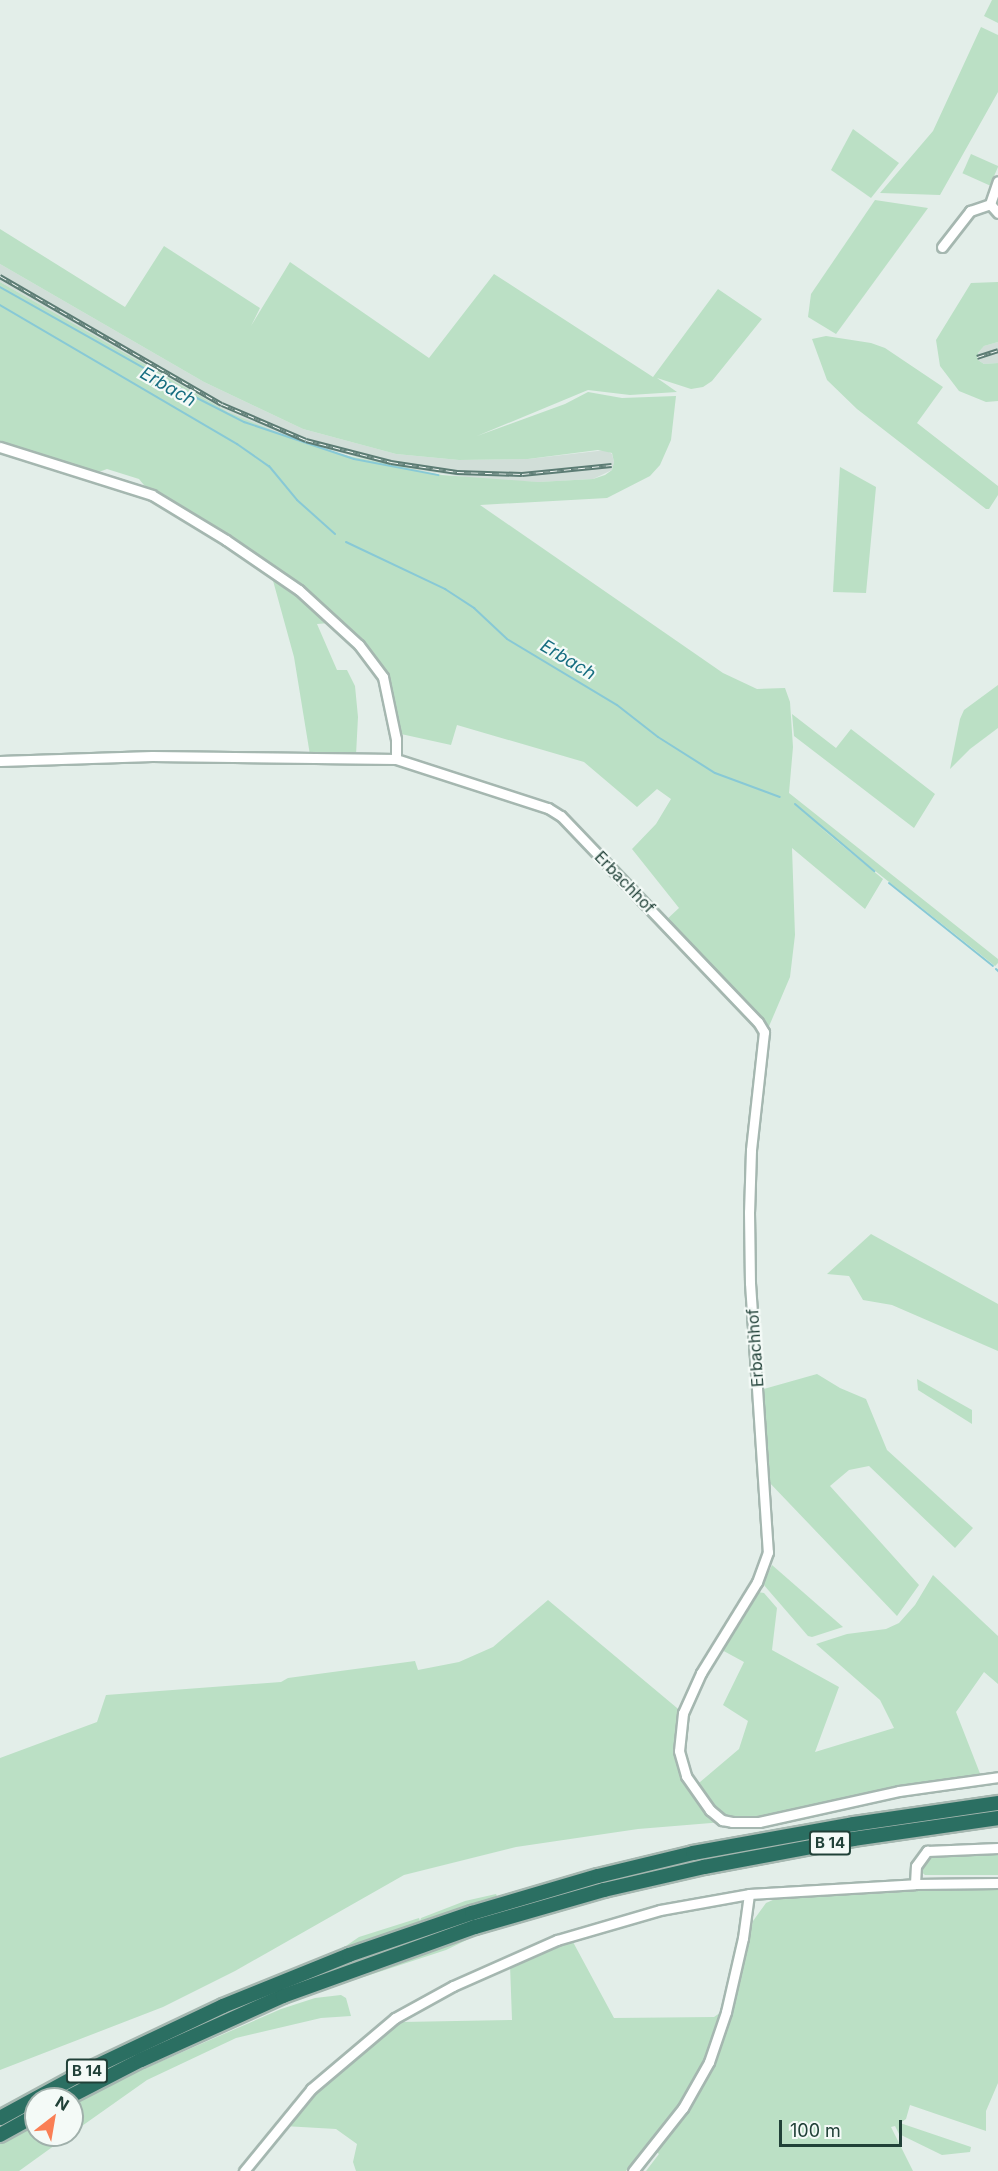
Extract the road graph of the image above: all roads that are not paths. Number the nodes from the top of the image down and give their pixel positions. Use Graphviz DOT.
graph roads {
  1 [pos="998,181"];
  2 [pos="990,204"];
  3 [pos="998,213"];
  4 [pos="942,247"];
  5 [pos="0,447"];
  6 [pos="396,759"];
  7 [pos="0,761"];
  8 [pos="998,1777"];
  9 [pos="998,1803"];
  10 [pos="998,1818"];
  11 [pos="998,1848"];
  12 [pos="998,1883"];
  13 [pos="915,1884"];
  14 [pos="750,1894"];
  15 [pos="84,2089"];
  16 [pos="0,2118"];
  17 [pos="24,2122"];
  18 [pos="0,2135"];
  19 [pos="244,2171"];
  20 [pos="633,2171"];
  1 -- 2 [label="street"];
  2 -- 3 [label="street"];
  2 -- 4 [label="street"];
  5 -- 6 [label="street"];
  6 -- 7 [label="street, Erbachhof"];
  6 -- 8 [label="street, Erbachhof"];
  9 -- 16 [label="highway, B 14"];
  10 -- 15 [label="highway, B 14"];
  11 -- 13 [label="street"];
  12 -- 13 [label="street"];
  13 -- 14 [label="street"];
  14 -- 19 [label="street"];
  14 -- 20 [label="street"];
  17 -- 18 [label="highway"];
}
